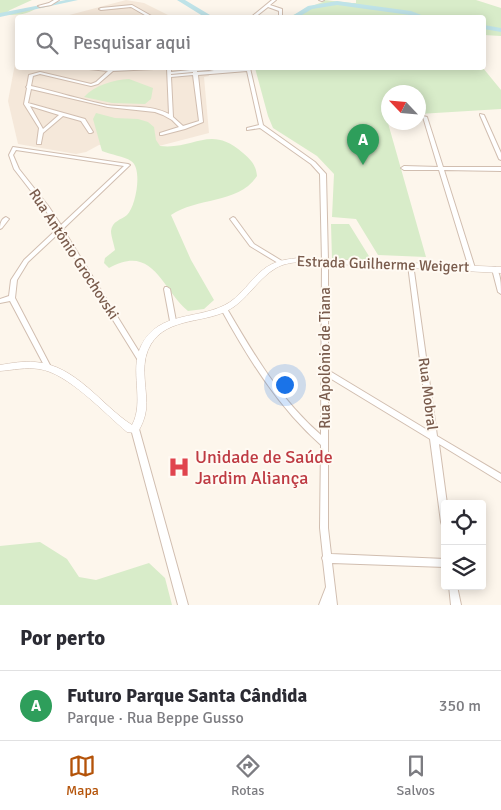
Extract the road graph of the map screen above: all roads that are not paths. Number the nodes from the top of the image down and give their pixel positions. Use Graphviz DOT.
graph roads {
  1 [pos="56,0"];
  2 [pos="274,0"];
  3 [pos="267,5"];
  4 [pos="40,6"];
  5 [pos="101,9"];
  6 [pos="149,14"];
  7 [pos="141,15"];
  8 [pos="255,15"];
  9 [pos="281,15"];
  10 [pos="112,70"];
  11 [pos="238,70"];
  12 [pos="248,70"];
  13 [pos="169,72"];
  14 [pos="195,72"];
  15 [pos="28,86"];
  16 [pos="26,104"];
  17 [pos="63,114"];
  18 [pos="482,114"];
  19 [pos="171,116"];
  20 [pos="426,120"];
  21 [pos="261,126"];
  22 [pos="183,128"];
  23 [pos="249,129"];
  24 [pos="42,132"];
  25 [pos="91,132"];
  26 [pos="162,134"];
  27 [pos="39,143"];
  28 [pos="501,159"];
  29 [pos="404,168"];
  30 [pos="441,168"];
  31 [pos="501,169"];
  32 [pos="6,219"];
  33 [pos="233,219"];
  34 [pos="0,226"];
  35 [pos="60,229"];
  36 [pos="325,261"];
  37 [pos="280,262"];
  38 [pos="411,265"];
  39 [pos="472,268"];
  40 [pos="498,270"];
  41 [pos="166,289"];
  42 [pos="501,292"];
  43 [pos="12,298"];
  44 [pos="0,301"];
  45 [pos="224,309"];
  46 [pos="173,322"];
  47 [pos="141,360"];
  48 [pos="48,367"];
  49 [pos="0,368"];
  50 [pos="324,372"];
  51 [pos="135,429"];
  52 [pos="434,438"];
  53 [pos="324,444"];
  54 [pos="501,478"];
  55 [pos="442,500"];
  56 [pos="326,558"];
  57 [pos="441,563"];
  58 [pos="330,588"];
  59 [pos="454,590"];
  60 [pos="183,605"];
  61 [pos="324,605"];
  62 [pos="332,605"];
  63 [pos="456,605"];
  1 -- 4 [label="street"];
  2 -- 3 [label="street"];
  3 -- 8 [label="street"];
  3 -- 9 [label="street"];
  5 -- 6 [label="street"];
  6 -- 7 [label="street"];
  10 -- 15 [label="street"];
  11 -- 14 [label="street"];
  12 -- 21 [label="street"];
  13 -- 14 [label="street"];
  13 -- 19 [label="street"];
  14 -- 22 [label="street"];
  15 -- 16 [label="street"];
  15 -- 19 [label="street"];
  16 -- 17 [label="street"];
  16 -- 24 [label="street"];
  17 -- 24 [label="street"];
  17 -- 25 [label="street"];
  18 -- 28 [label="street"];
  19 -- 22 [label="street"];
  20 -- 30 [label="street"];
  21 -- 23 [label="street"];
  21 -- 36 [label="street, Rua Apolônio de Tiana"];
  22 -- 26 [label="street"];
  24 -- 27 [label="street"];
  29 -- 30 [label="street"];
  30 -- 31 [label="street"];
  30 -- 39 [label="street"];
  32 -- 34 [label="street"];
  33 -- 37 [label="street"];
  35 -- 35 [label="street, Rua Antônio Grochovski"];
  35 -- 43 [label="street"];
  35 -- 47 [label="street, Rua Antônio Grochovski"];
  36 -- 37 [label="street, Estrada Guilherme Weigert"];
  36 -- 38 [label="street, Estrada Guilherme Weigert"];
  36 -- 50 [label="street, Rua Apolônio de Tiana"];
  37 -- 45 [label="street, Estrada Guilherme Weigert"];
  38 -- 39 [label="street, Estrada Guilherme Weigert"];
  38 -- 52 [label="street, Rua Mobral"];
  39 -- 40 [label="street, Estrada Guilherme Weigert"];
  40 -- 42 [label="street"];
  41 -- 46 [label="street"];
  43 -- 44 [label="street"];
  43 -- 48 [label="street"];
  45 -- 46 [label="street, Estrada Guilherme Weigert"];
  45 -- 53 [label="street"];
  46 -- 47 [label="street, Estrada Guilherme Weigert"];
  47 -- 51 [label="street, Estrada Guilherme Weigert"];
  48 -- 49 [label="street"];
  48 -- 51 [label="street"];
  50 -- 52 [label="street"];
  50 -- 53 [label="street, Rua Apolônio de Tiana"];
  51 -- 60 [label="street"];
  52 -- 54 [label="street"];
  52 -- 55 [label="street, Rua Mobral"];
  53 -- 56 [label="street, Rua Apolônio de Tiana"];
  56 -- 57 [label="street"];
  56 -- 58 [label="street, Rua Apolônio de Tiana"];
  58 -- 61 [label="street"];
  58 -- 62 [label="street, Rua Apolônio de Tiana"];
  59 -- 63 [label="street"];
}
